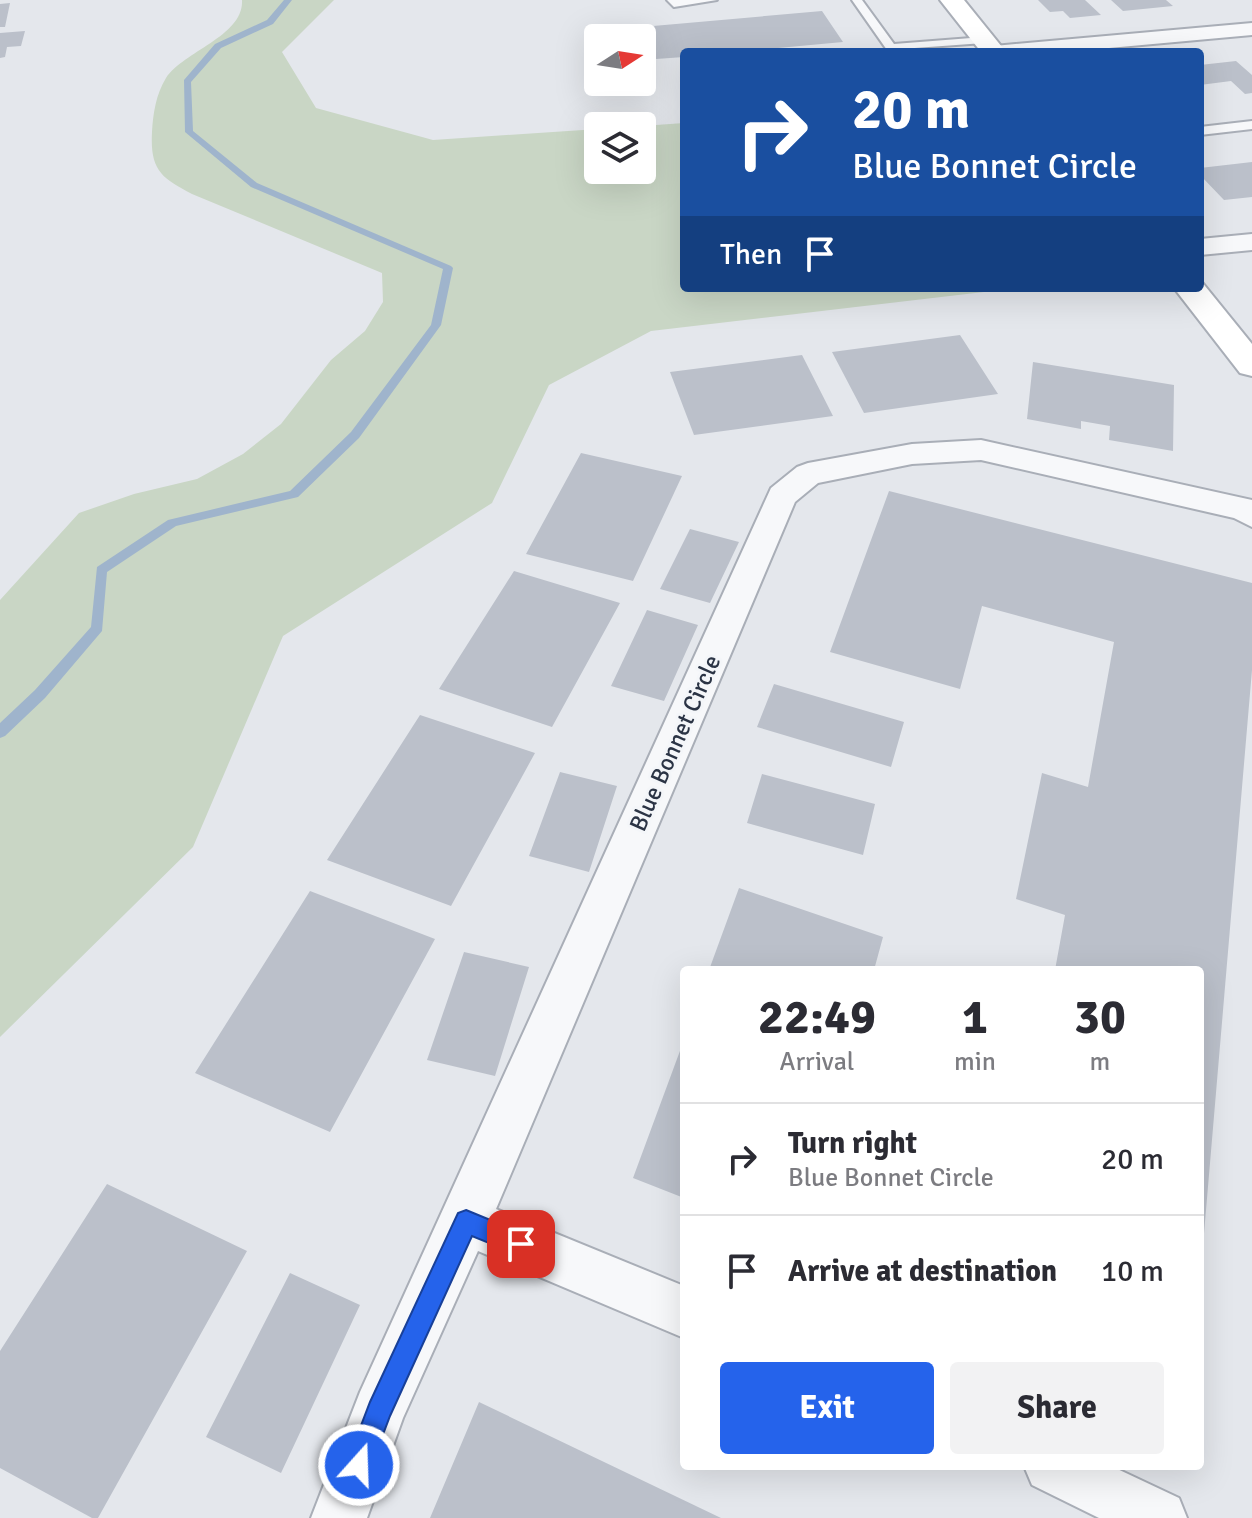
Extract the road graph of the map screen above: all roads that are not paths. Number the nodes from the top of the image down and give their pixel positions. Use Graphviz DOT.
graph roads {
  1 [pos="672,0"];
  2 [pos="712,0"];
  3 [pos="857,0"];
  4 [pos="952,0"];
  5 [pos="1252,29"];
  6 [pos="991,48"];
  7 [pos="1252,125"];
  8 [pos="1204,131"];
  9 [pos="1252,242"];
  10 [pos="1204,247"];
  11 [pos="1193,292"];
  12 [pos="1252,366"];
  13 [pos="1252,516"];
  14 [pos="466,1221"];
  15 [pos="680,1310"];
  16 [pos="1059,1470"];
  17 [pos="339,1518"];
  18 [pos="1159,1518"];
  1 -- 2 [label="lane"];
  3 -- 6 [label="lane"];
  4 -- 6 [label="main road"];
  5 -- 6 [label="street"];
  7 -- 8 [label="lane"];
  9 -- 10 [label="street"];
  11 -- 12 [label="main road"];
  13 -- 14 [label="street, Blue Bonnet Circle"];
  14 -- 15 [label="street"];
  14 -- 17 [label="street, Blue Bonnet Circle"];
  16 -- 18 [label="street"];
}
